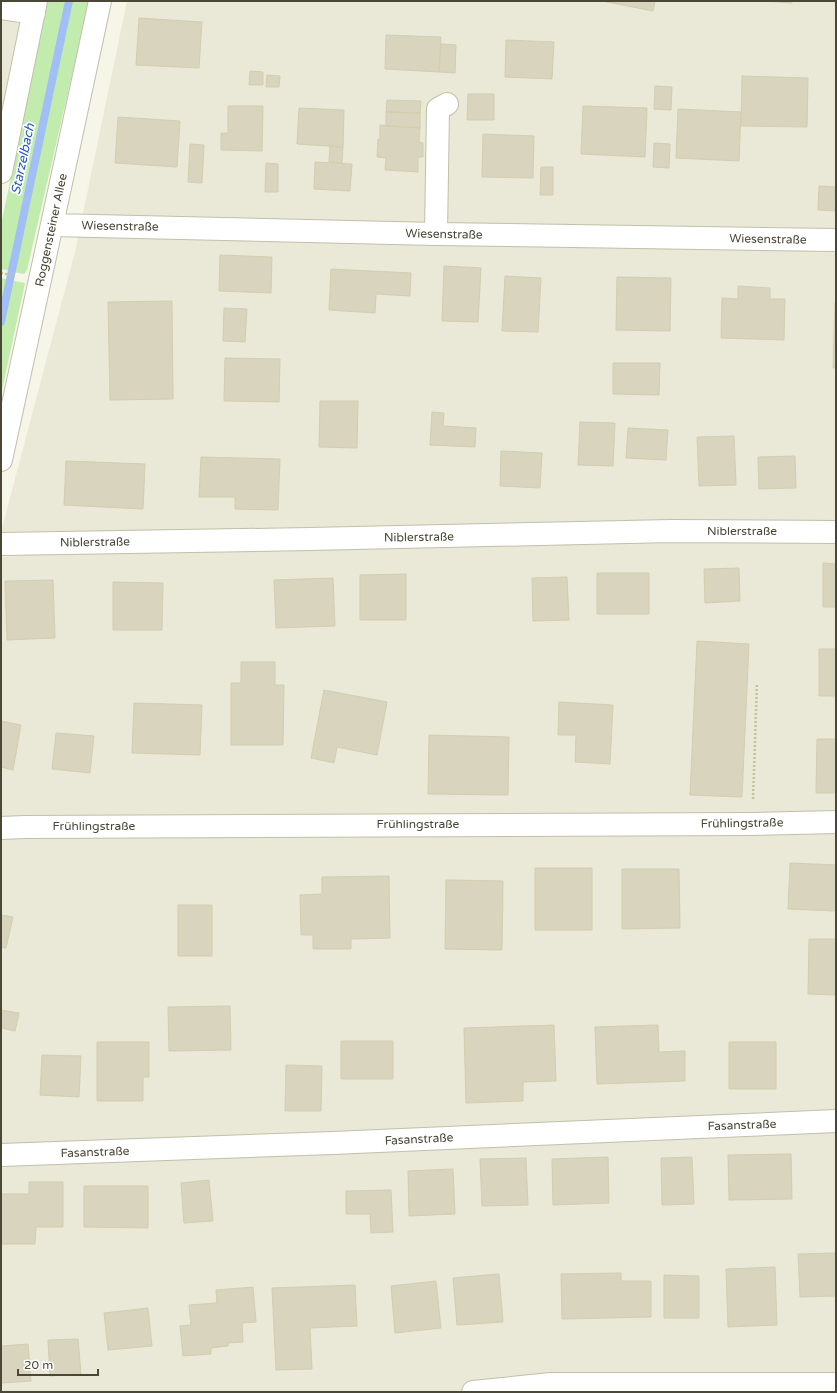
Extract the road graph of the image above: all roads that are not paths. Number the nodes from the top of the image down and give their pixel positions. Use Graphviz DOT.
graph roads {
  1 [pos="100,1"];
  2 [pos="35,7"];
  3 [pos="1,8"];
  4 [pos="447,104"];
  5 [pos="7,115"];
  6 [pos="1,172"];
  7 [pos="52,225"];
  8 [pos="436,234"];
  9 [pos="836,240"];
  10 [pos="1,460"];
  11 [pos="836,532"];
  12 [pos="1,544"];
  13 [pos="836,822"];
  14 [pos="1,828"];
  15 [pos="836,1121"];
  16 [pos="1,1155"];
  17 [pos="836,1384"];
  18 [pos="473,1392"];
  1 -- 7 [label="street, Roggensteiner Allee"];
  2 -- 3 [label="street"];
  2 -- 5 [label="street"];
  4 -- 8 [label="street"];
  5 -- 6 [label="street"];
  7 -- 8 [label="street, Wiesenstraße"];
  7 -- 10 [label="street, Roggensteiner Allee"];
  8 -- 9 [label="street, Wiesenstraße"];
  11 -- 12 [label="street, Niblerstraße"];
  13 -- 14 [label="street, Frühlingstraße"];
  15 -- 16 [label="street, Fasanstraße"];
  17 -- 18 [label="street"];
}
